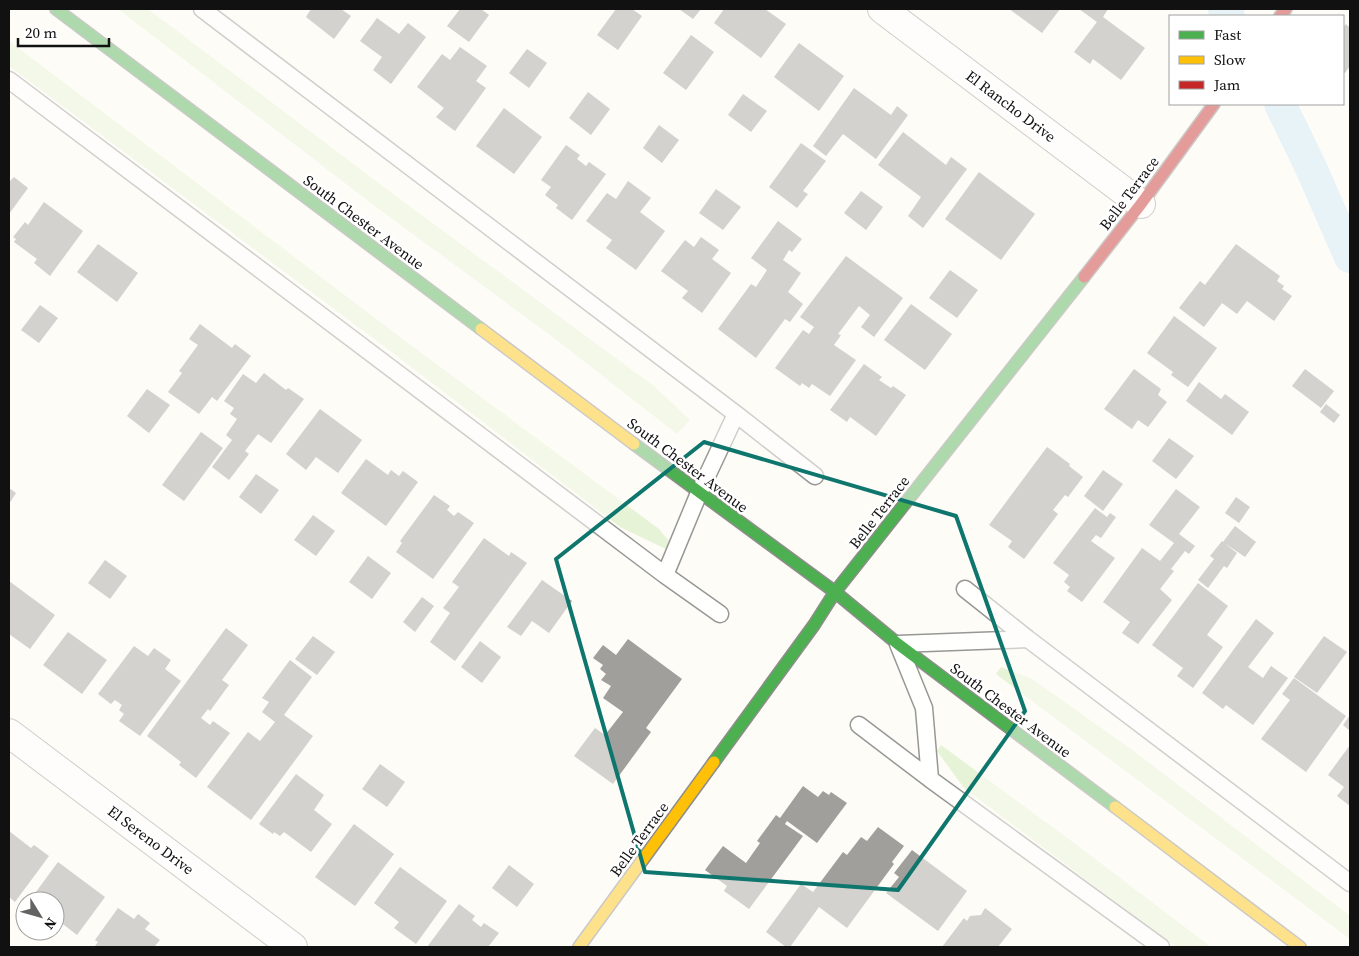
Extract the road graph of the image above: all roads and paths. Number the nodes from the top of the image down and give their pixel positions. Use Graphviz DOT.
graph roads {
  1 [pos="56,9"];
  2 [pos="202,9"];
  3 [pos="882,9"];
  4 [pos="9,80"];
  5 [pos="1212,107"];
  6 [pos="1141,204"];
  7 [pos="736,414"];
  8 [pos="815,476"];
  9 [pos="699,493"];
  10 [pos="665,575"];
  11 [pos="965,589"];
  12 [pos="835,592"];
  13 [pos="720,614"];
  14 [pos="1028,639"];
  15 [pos="898,644"];
  16 [pos="859,725"];
  17 [pos="9,733"];
  18 [pos="930,779"];
  19 [pos="1350,883"];
  20 [pos="293,947"];
  21 [pos="579,947"];
  22 [pos="1161,947"];
  23 [pos="1300,947"];
  1 -- 9 [label="main road, South Chester Avenue"];
  2 -- 7 [label="lane"];
  3 -- 6 [label="street, El Rancho Drive"];
  4 -- 10 [label="lane"];
  5 -- 6 [label="main road, Belle Terrace"];
  6 -- 12 [label="main road, Belle Terrace"];
  7 -- 8 [label="lane"];
  7 -- 9 [label="lane"];
  9 -- 10 [label="lane"];
  9 -- 12 [label="main road, South Chester Avenue"];
  10 -- 13 [label="lane"];
  11 -- 14 [label="lane"];
  12 -- 15 [label="main road, South Chester Avenue"];
  12 -- 21 [label="main road, Belle Terrace"];
  14 -- 15 [label="lane"];
  14 -- 19 [label="lane"];
  15 -- 18 [label="lane"];
  15 -- 23 [label="main road, South Chester Avenue"];
  16 -- 18 [label="lane"];
  17 -- 20 [label="street, El Sereno Drive"];
  18 -- 22 [label="lane"];
}
